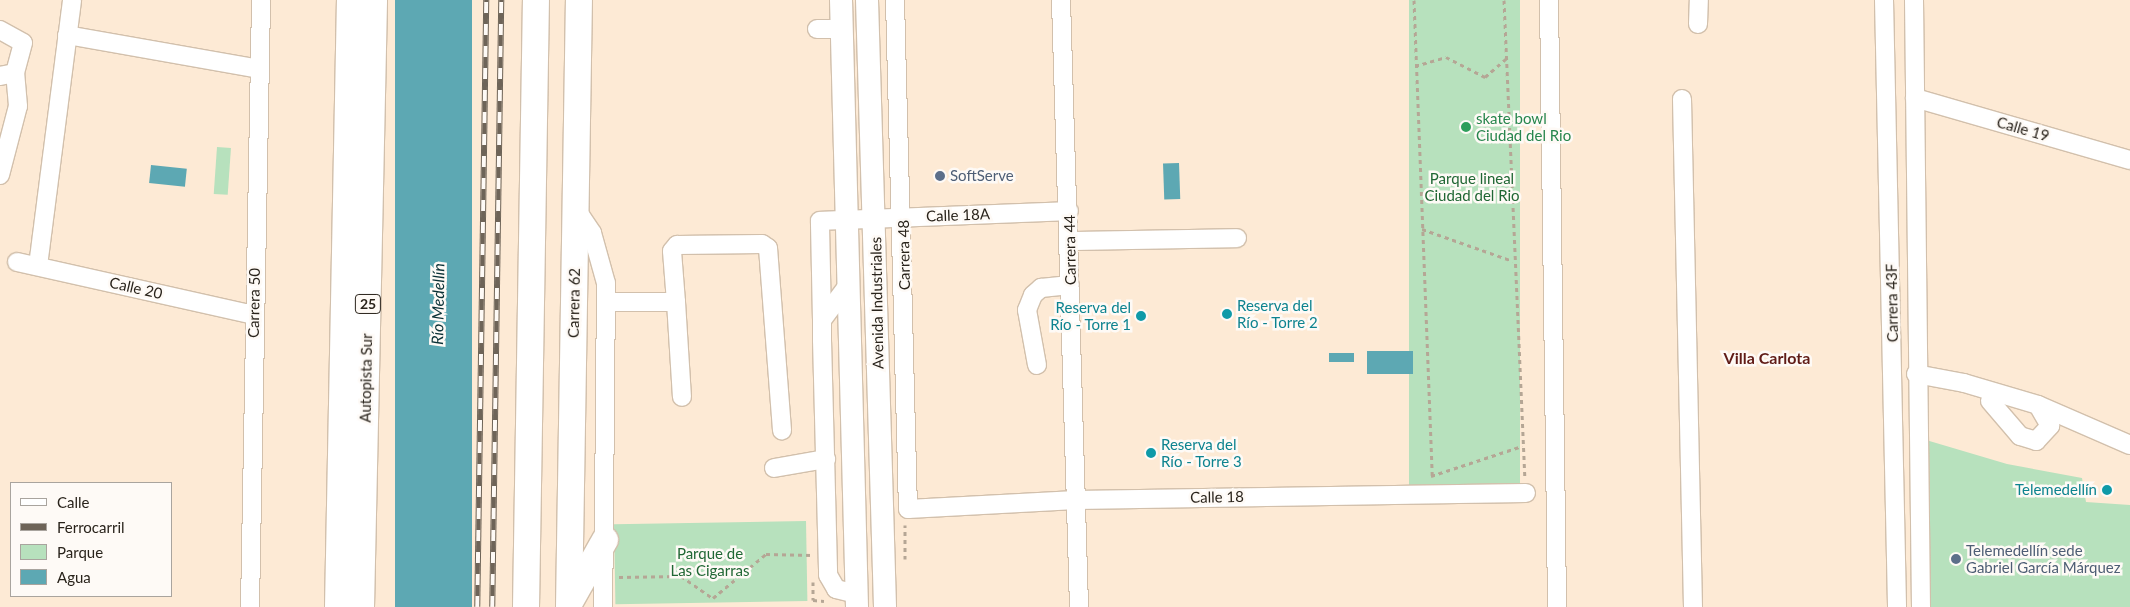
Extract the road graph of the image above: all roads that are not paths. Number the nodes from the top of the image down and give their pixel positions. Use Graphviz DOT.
graph roads {
  1 [pos="72,0"];
  2 [pos="261,0"];
  3 [pos="350,0"];
  4 [pos="374,0"];
  5 [pos="536,0"];
  6 [pos="579,0"];
  7 [pos="841,0"];
  8 [pos="867,0"];
  9 [pos="895,0"];
  10 [pos="1061,0"];
  11 [pos="1549,0"];
  12 [pos="1698,0"];
  13 [pos="1884,0"];
  14 [pos="1914,0"];
  15 [pos="1698,24"];
  16 [pos="817,29"];
  17 [pos="842,29"];
  18 [pos="0,30"];
  19 [pos="67,35"];
  20 [pos="259,69"];
  21 [pos="8,75"];
  22 [pos="1916,98"];
  23 [pos="1682,99"];
  24 [pos="2130,160"];
  25 [pos="0,175"];
  26 [pos="576,207"];
  27 [pos="1069,211"];
  28 [pos="904,217"];
  29 [pos="847,218"];
  30 [pos="875,218"];
  31 [pos="1237,238"];
  32 [pos="1069,241"];
  33 [pos="17,262"];
  34 [pos="38,266"];
  35 [pos="849,284"];
  36 [pos="1070,284"];
  37 [pos="606,302"];
  38 [pos="676,302"];
  39 [pos="254,314"];
  40 [pos="822,320"];
  41 [pos="1037,365"];
  42 [pos="1916,374"];
  43 [pos="682,398"];
  44 [pos="1990,401"];
  45 [pos="2038,405"];
  46 [pos="782,430"];
  47 [pos="2130,445"];
  48 [pos="826,459"];
  49 [pos="774,468"];
  50 [pos="1526,492"];
  51 [pos="1076,500"];
  52 [pos="908,509"];
  53 [pos="604,540"];
  54 [pos="857,600"];
  55 [pos="569,605"];
  56 [pos="250,607"];
  57 [pos="338,607"];
  58 [pos="361,607"];
  59 [pos="526,607"];
  60 [pos="603,607"];
  61 [pos="885,607"];
  62 [pos="1079,607"];
  63 [pos="1557,607"];
  64 [pos="1693,607"];
  65 [pos="1896,607"];
  66 [pos="1921,607"];
  1 -- 19 [label="street"];
  2 -- 20 [label="street, Carrera 50"];
  3 -- 57 [label="highway, Autopista Sur / 25"];
  4 -- 58 [label="highway, Autopista Sur / 25"];
  5 -- 59 [label="highway"];
  6 -- 26 [label="highway, Carrera 62"];
  7 -- 17 [label="main road, Avenida Industriales"];
  8 -- 30 [label="main road, Avenida Industriales"];
  9 -- 28 [label="street, Carrera 48"];
  10 -- 27 [label="street, Carrera 44"];
  11 -- 63 [label="street"];
  12 -- 15 [label="street"];
  13 -- 65 [label="street, Carrera 43F"];
  14 -- 22 [label="street, Carrera 43F"];
  16 -- 17 [label="street"];
  17 -- 29 [label="main road, Avenida Industriales"];
  18 -- 21 [label="street"];
  19 -- 20 [label="street"];
  19 -- 34 [label="street"];
  20 -- 39 [label="street, Carrera 50"];
  21 -- 25 [label="street"];
  22 -- 24 [label="street, Calle 19"];
  22 -- 42 [label="street, Carrera 43F"];
  23 -- 64 [label="street"];
  26 -- 37 [label="street"];
  26 -- 55 [label="highway, Carrera 62"];
  27 -- 28 [label="street, Calle 18A"];
  27 -- 32 [label="street, Carrera 44"];
  28 -- 30 [label="street, Calle 18A"];
  28 -- 52 [label="street, Carrera 48"];
  29 -- 30 [label="street, Calle 18A"];
  29 -- 35 [label="main road, Avenida Industriales"];
  29 -- 40 [label="street, Calle 18A"];
  30 -- 61 [label="main road, Avenida Industriales"];
  31 -- 32 [label="street"];
  32 -- 36 [label="street, Carrera 44"];
  33 -- 34 [label="street, Calle 20"];
  34 -- 39 [label="street, Calle 20"];
  35 -- 40 [label="street"];
  35 -- 54 [label="main road, Avenida Industriales"];
  36 -- 41 [label="street"];
  36 -- 51 [label="street, Carrera 44"];
  37 -- 38 [label="street"];
  37 -- 53 [label="street"];
  38 -- 43 [label="street"];
  38 -- 46 [label="street"];
  39 -- 56 [label="street, Carrera 50"];
  40 -- 48 [label="street"];
  42 -- 45 [label="street"];
  42 -- 66 [label="street, Carrera 43F"];
  44 -- 45 [label="street"];
  45 -- 47 [label="street"];
  48 -- 49 [label="street"];
  48 -- 54 [label="street"];
  50 -- 51 [label="street, Calle 18"];
  51 -- 52 [label="street, Calle 18"];
  51 -- 62 [label="street, Carrera 44"];
  53 -- 55 [label="highway"];
  53 -- 60 [label="street"];
}
